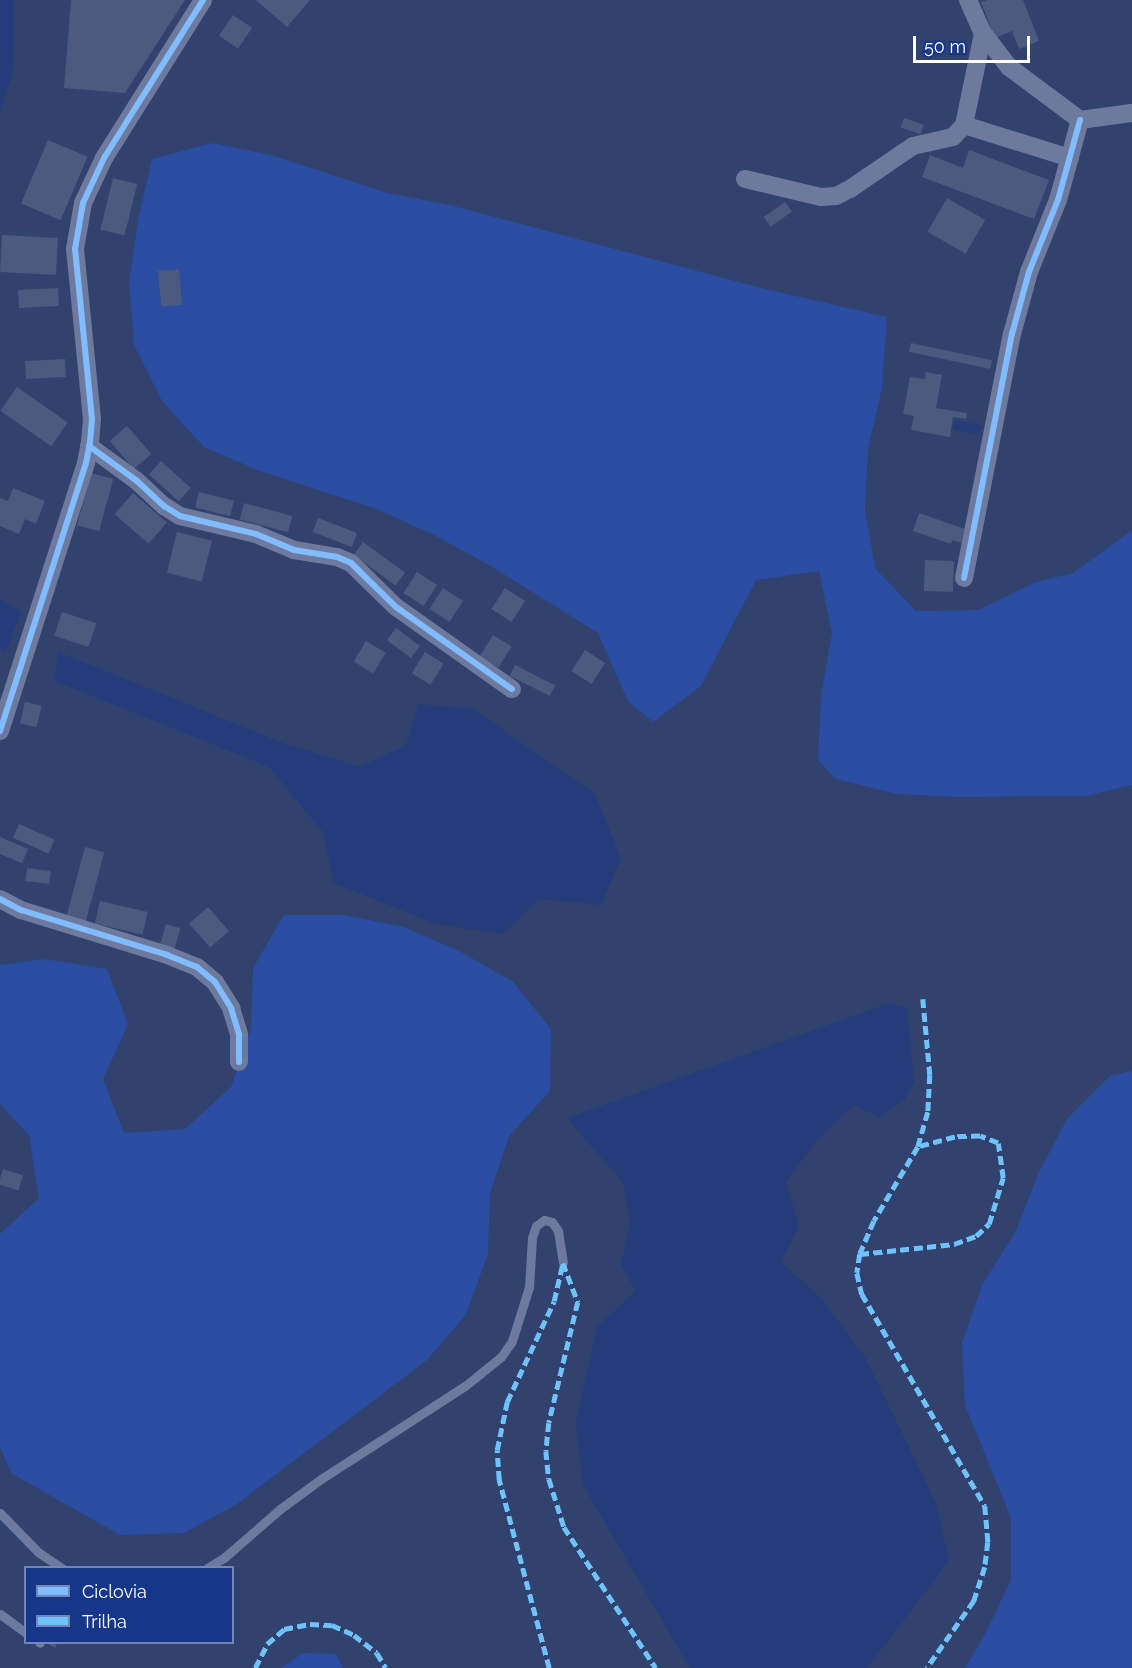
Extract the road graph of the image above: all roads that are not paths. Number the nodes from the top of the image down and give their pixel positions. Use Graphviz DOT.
graph roads {
  1 [pos="203,0"];
  2 [pos="968,0"];
  3 [pos="983,33"];
  4 [pos="1132,113"];
  5 [pos="1080,120"];
  6 [pos="964,125"];
  7 [pos="1070,158"];
  8 [pos="745,179"];
  9 [pos="89,446"];
  10 [pos="964,578"];
  11 [pos="512,689"];
  12 [pos="0,731"];
  13 [pos="0,898"];
  14 [pos="239,1062"];
  15 [pos="563,1263"];
  16 [pos="0,1513"];
  17 [pos="59,1566"];
  18 [pos="210,1566"];
  19 [pos="0,1614"];
  20 [pos="24,1632"];
  1 -- 9 [label="street"];
  2 -- 3 [label="street"];
  3 -- 5 [label="street"];
  3 -- 6 [label="street"];
  4 -- 5 [label="street"];
  5 -- 7 [label="street"];
  6 -- 7 [label="street"];
  6 -- 8 [label="street"];
  7 -- 10 [label="street"];
  9 -- 11 [label="street"];
  9 -- 12 [label="street"];
  13 -- 14 [label="street"];
  15 -- 18 [label="lane"];
  16 -- 17 [label="lane"];
  19 -- 20 [label="lane"];
}
